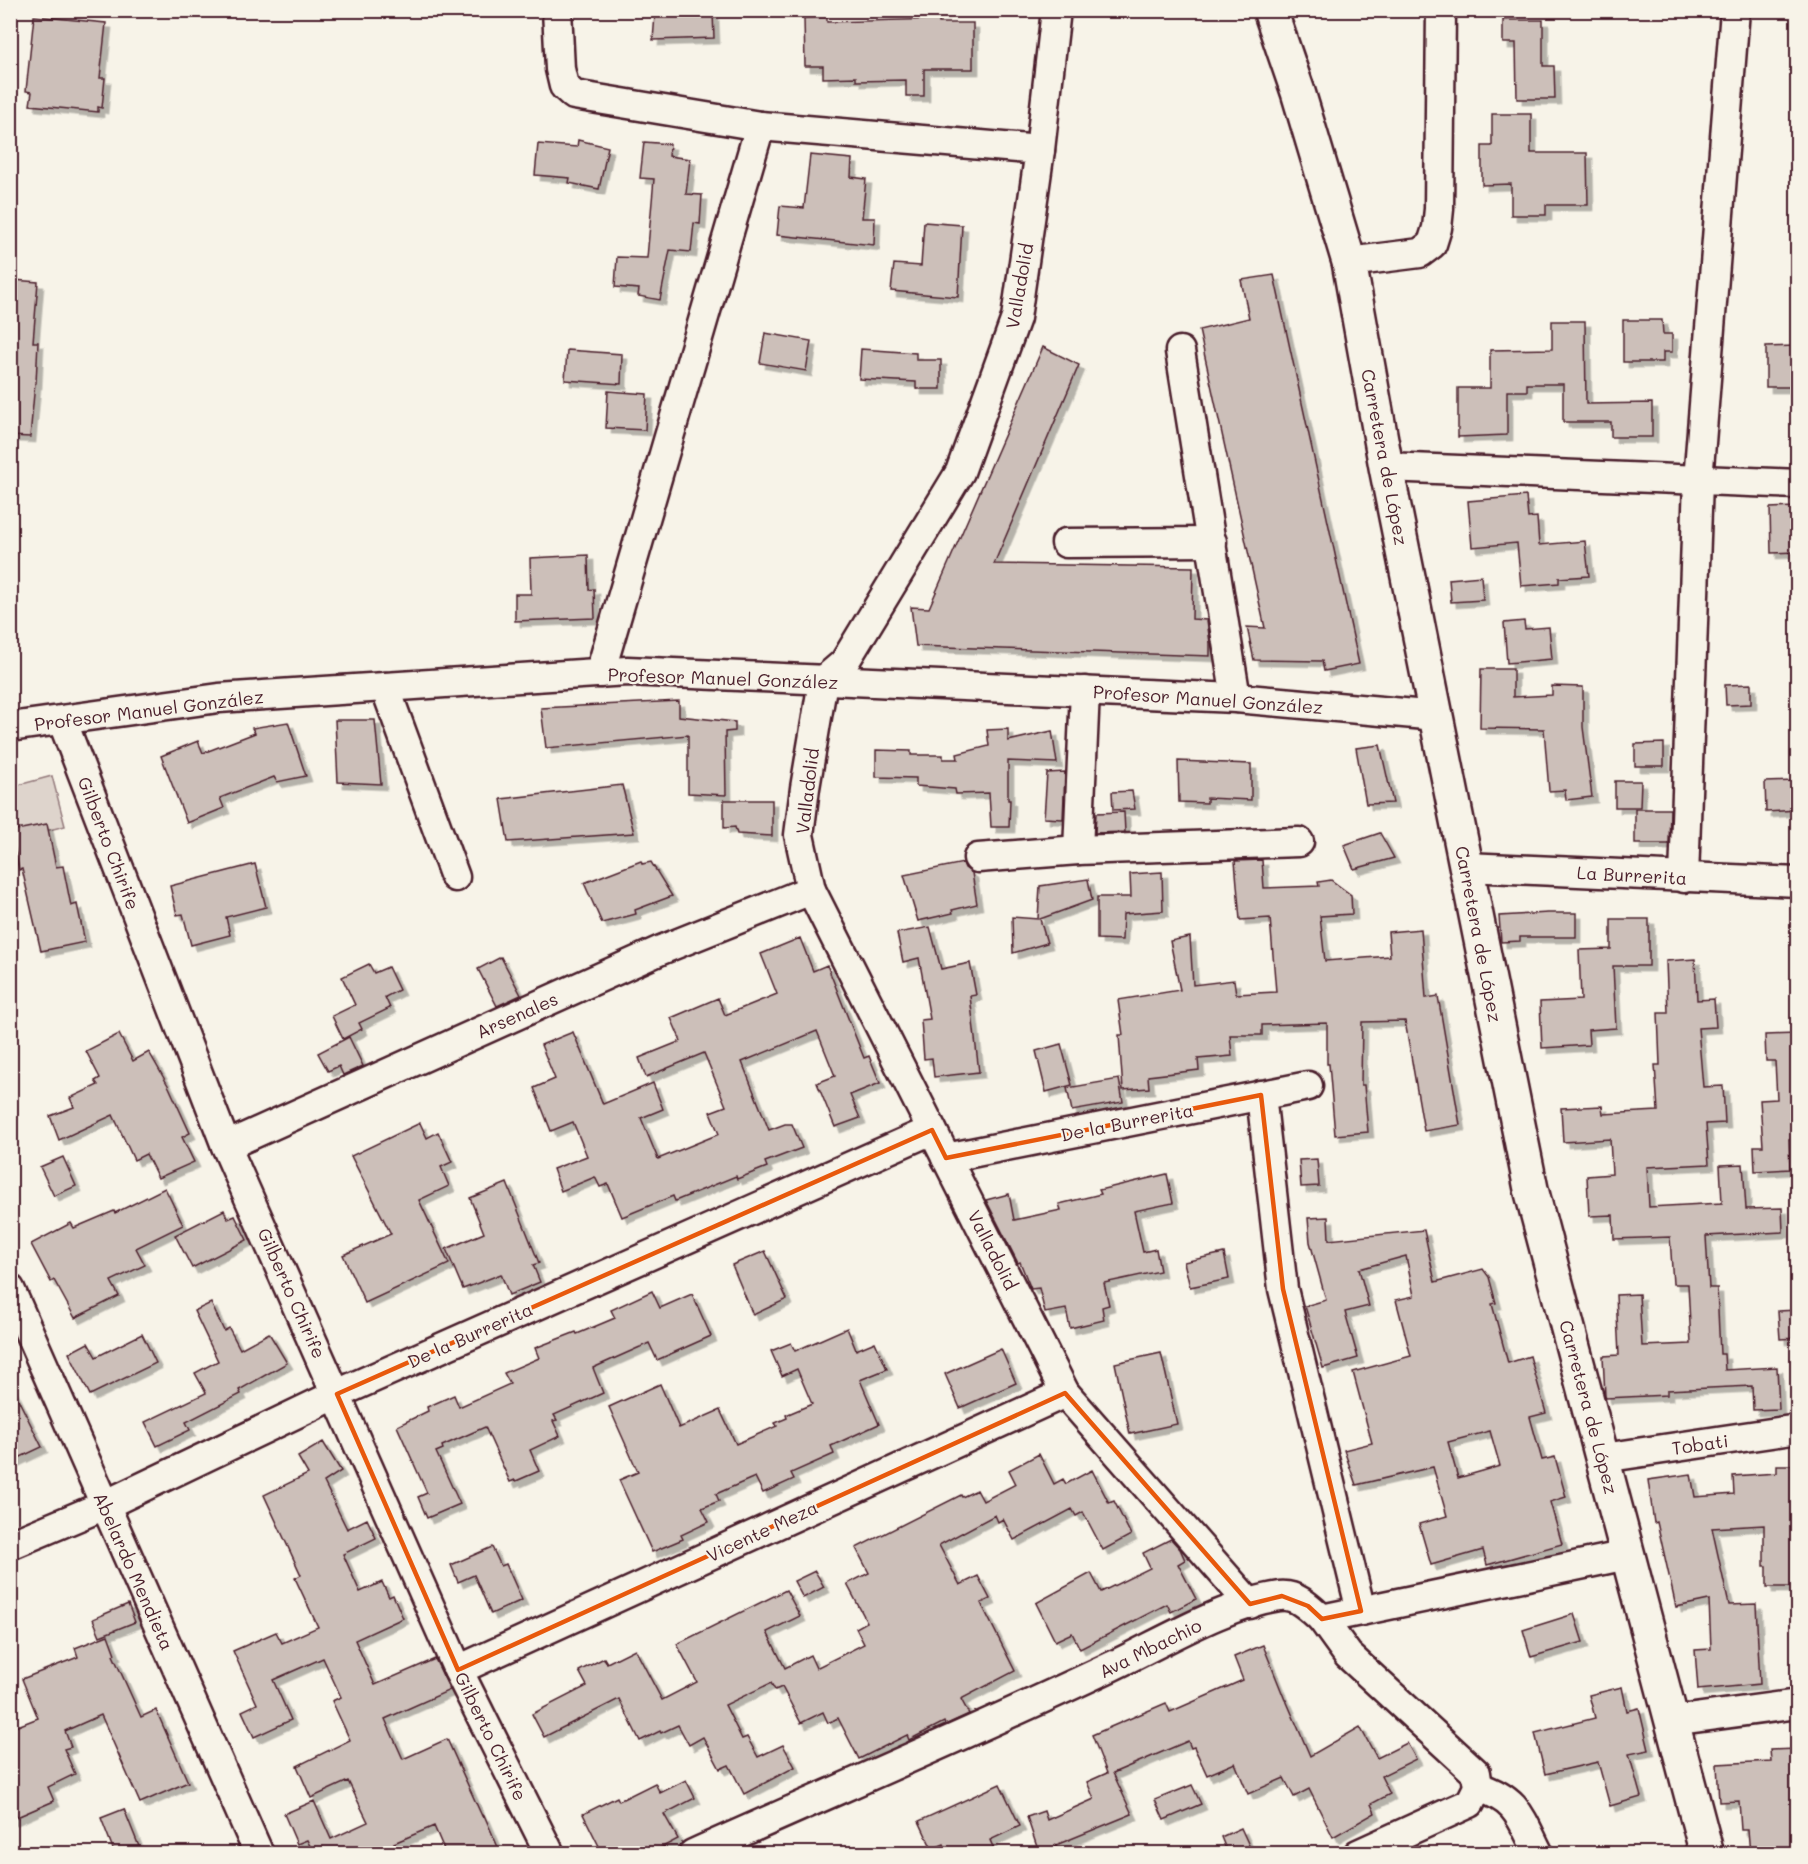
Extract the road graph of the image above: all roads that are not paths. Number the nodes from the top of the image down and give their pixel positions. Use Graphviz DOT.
graph roads {
  1 [pos="557,10"];
  2 [pos="1056,10"];
  3 [pos="1270,10"];
  4 [pos="1441,10"];
  5 [pos="1735,10"];
  6 [pos="760,126"];
  7 [pos="1040,150"];
  8 [pos="1348,262"];
  9 [pos="1180,351"];
  10 [pos="1386,467"];
  11 [pos="1698,481"];
  12 [pos="1797,484"];
  13 [pos="1212,542"];
  14 [pos="1066,543"];
  15 [pos="600,673"];
  16 [pos="823,681"];
  17 [pos="385,687"];
  18 [pos="1085,692"];
  19 [pos="1236,698"];
  20 [pos="1437,716"];
  21 [pos="62,720"];
  22 [pos="10,727"];
  23 [pos="1299,842"];
  24 [pos="1078,850"];
  25 [pos="978,858"];
  26 [pos="1466,867"];
  27 [pos="455,877"];
  28 [pos="1684,878"];
  29 [pos="1797,882"];
  30 [pos="811,890"];
  31 [pos="1308,1086"];
  32 [pos="1261,1095"];
  33 [pos="932,1130"];
  34 [pos="226,1146"];
  35 [pos="946,1158"];
  36 [pos="10,1289"];
  37 [pos="1065,1393"];
  38 [pos="337,1394"];
  39 [pos="1797,1429"];
  40 [pos="1603,1458"];
  41 [pos="105,1505"];
  42 [pos="10,1545"];
  43 [pos="1627,1555"];
  44 [pos="1250,1604"];
  45 [pos="1360,1611"];
  46 [pos="1322,1619"];
  47 [pos="458,1670"];
  48 [pos="1797,1704"];
  49 [pos="1672,1721"];
  50 [pos="1477,1780"];
  51 [pos="259,1854"];
  52 [pos="550,1854"];
  53 [pos="693,1854"];
  54 [pos="1358,1854"];
  55 [pos="1539,1854"];
  56 [pos="1707,1854"];
  1 -- 6 [label="street"];
  2 -- 7 [label="street, Valladolid"];
  3 -- 8 [label="main road, Carretera de López"];
  4 -- 8 [label="street"];
  5 -- 11 [label="street"];
  6 -- 7 [label="street"];
  6 -- 15 [label="street"];
  7 -- 16 [label="street, Valladolid"];
  8 -- 10 [label="main road, Carretera de López"];
  9 -- 13 [label="street"];
  10 -- 11 [label="street"];
  10 -- 20 [label="main road, Carretera de López"];
  11 -- 12 [label="street"];
  11 -- 28 [label="street"];
  13 -- 14 [label="street"];
  13 -- 19 [label="street"];
  15 -- 16 [label="street, Profesor Manuel González"];
  15 -- 17 [label="street, Profesor Manuel González"];
  16 -- 18 [label="street, Profesor Manuel González"];
  16 -- 30 [label="street, Valladolid"];
  17 -- 21 [label="street, Profesor Manuel González"];
  17 -- 27 [label="street"];
  18 -- 19 [label="street, Profesor Manuel González"];
  18 -- 24 [label="street"];
  19 -- 20 [label="street, Profesor Manuel González"];
  20 -- 26 [label="main road, Carretera de López"];
  21 -- 22 [label="street, Profesor Manuel González"];
  21 -- 34 [label="street, Gilberto Chirife"];
  23 -- 24 [label="street"];
  24 -- 25 [label="street"];
  26 -- 28 [label="street, La Burrerita"];
  26 -- 40 [label="main road, Carretera de López"];
  28 -- 29 [label="street, La Burrerita"];
  30 -- 33 [label="street, Valladolid"];
  30 -- 34 [label="street, Arsenales"];
  31 -- 32 [label="street, De la Burrerita"];
  32 -- 35 [label="street, De la Burrerita"];
  32 -- 45 [label="street"];
  33 -- 35 [label="street, Valladolid"];
  33 -- 38 [label="street, De la Burrerita"];
  34 -- 38 [label="street, Gilberto Chirife"];
  35 -- 37 [label="street, Valladolid"];
  36 -- 41 [label="street, Abelardo Mendieta"];
  37 -- 44 [label="street, Valladolid"];
  37 -- 47 [label="street, Vicente Meza"];
  38 -- 41 [label="street, De la Burrerita"];
  38 -- 47 [label="street, Gilberto Chirife"];
  39 -- 40 [label="street, Tobati"];
  40 -- 43 [label="main road, Carretera de López"];
  41 -- 42 [label="street, De la Burrerita"];
  41 -- 51 [label="street, Abelardo Mendieta"];
  43 -- 45 [label="street"];
  43 -- 49 [label="main road, Carretera de López"];
  44 -- 46 [label="street, Ava Mbachio"];
  44 -- 53 [label="street, Ava Mbachio"];
  45 -- 46 [label="street"];
  46 -- 50 [label="street, Ava Mbachio"];
  47 -- 52 [label="street, Gilberto Chirife"];
  48 -- 49 [label="street"];
  49 -- 56 [label="main road, Carretera de López"];
  50 -- 54 [label="street"];
  50 -- 55 [label="street, Ava Mbachio"];
}
